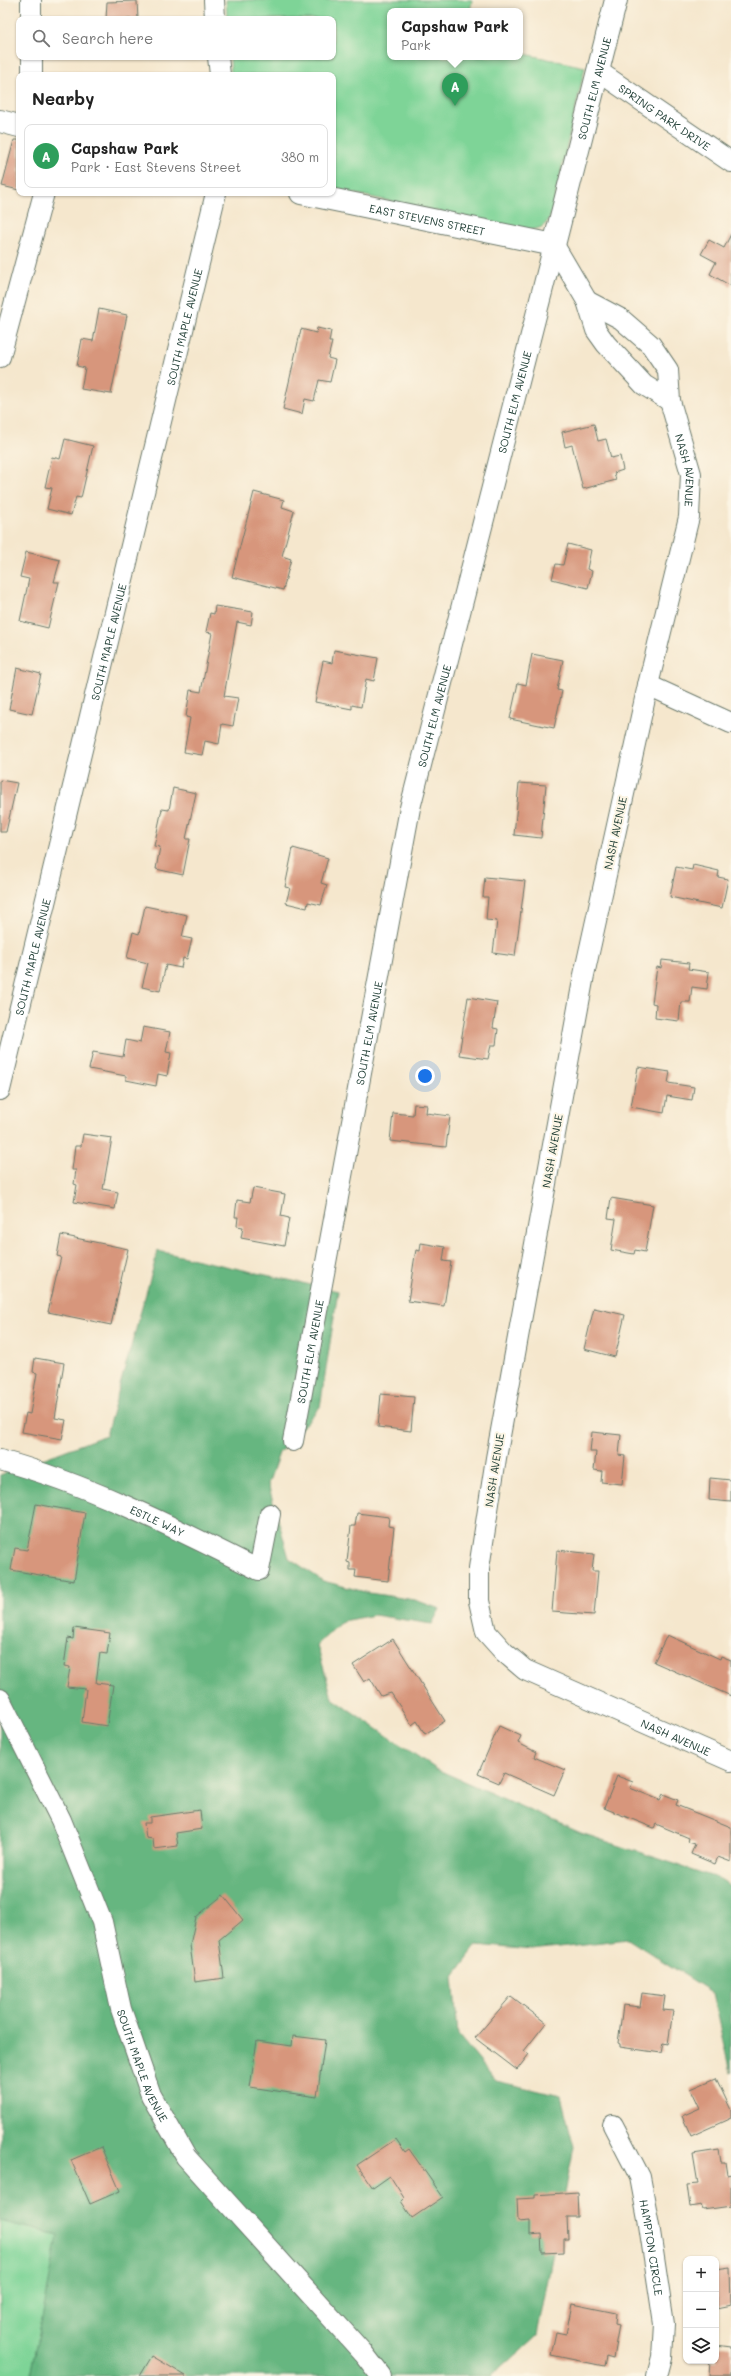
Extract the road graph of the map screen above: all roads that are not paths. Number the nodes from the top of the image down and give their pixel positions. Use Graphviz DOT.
graph roads {
  1 [pos="31,0"];
  2 [pos="214,0"];
  3 [pos="616,0"];
  4 [pos="31,16"];
  5 [pos="216,16"];
  6 [pos="32,60"];
  7 [pos="218,60"];
  8 [pos="598,71"];
  9 [pos="32,72"];
  10 [pos="220,72"];
  11 [pos="0,121"];
  12 [pos="16,125"];
  13 [pos="731,162"];
  14 [pos="43,196"];
  15 [pos="215,196"];
  16 [pos="316,196"];
  17 [pos="554,245"];
  18 [pos="587,301"];
  19 [pos="0,357"];
  20 [pos="670,401"];
  21 [pos="648,685"];
  22 [pos="731,723"];
  23 [pos="0,1090"];
  24 [pos="293,1441"];
  25 [pos="0,1460"];
  26 [pos="270,1514"];
  27 [pos="0,1699"];
  28 [pos="731,1761"];
  29 [pos="613,2125"];
  30 [pos="381,2376"];
  31 [pos="657,2376"];
  1 -- 4 [label="street"];
  2 -- 5 [label="street"];
  3 -- 8 [label="street, SOUTH ELM AVENUE"];
  6 -- 9 [label="street"];
  7 -- 10 [label="street"];
  8 -- 13 [label="street, SPRING PARK DRIVE"];
  8 -- 17 [label="street, SOUTH ELM AVENUE"];
  11 -- 12 [label="street"];
  14 -- 19 [label="street"];
  15 -- 23 [label="street, SOUTH MAPLE AVENUE"];
  16 -- 17 [label="street, EAST STEVENS STREET"];
  17 -- 18 [label="street"];
  17 -- 24 [label="street, SOUTH ELM AVENUE"];
  18 -- 20 [label="street"];
  18 -- 20 [label="street, NASH AVENUE"];
  20 -- 21 [label="street, NASH AVENUE"];
  21 -- 22 [label="street"];
  21 -- 28 [label="street, NASH AVENUE"];
  25 -- 26 [label="street, ESTLE WAY"];
  27 -- 30 [label="street, SOUTH MAPLE AVENUE"];
  29 -- 31 [label="street, HAMPTON CIRCLE"];
}
